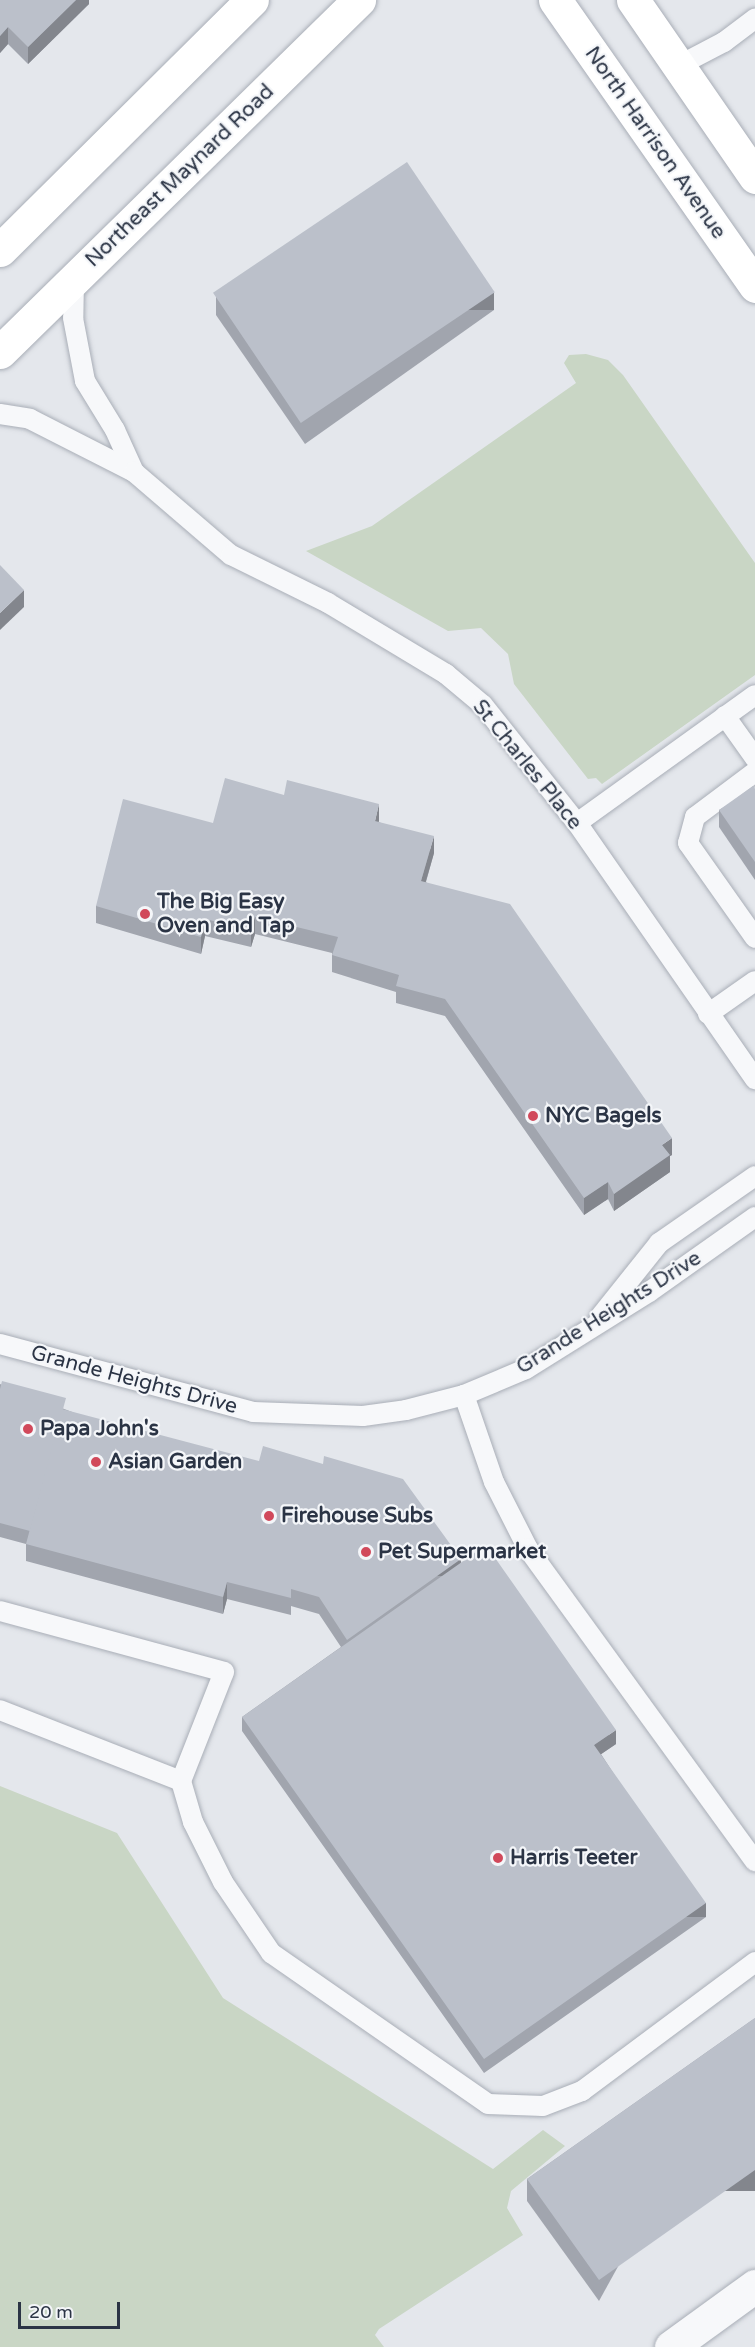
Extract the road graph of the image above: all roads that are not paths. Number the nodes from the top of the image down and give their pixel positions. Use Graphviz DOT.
graph roads {
  1 [pos="252,0"];
  2 [pos="359,0"];
  3 [pos="555,0"];
  4 [pos="633,0"];
  5 [pos="755,19"];
  6 [pos="678,66"];
  7 [pos="755,177"];
  8 [pos="0,250"];
  9 [pos="74,279"];
  10 [pos="755,286"];
  11 [pos="0,352"];
  12 [pos="0,414"];
  13 [pos="134,472"];
  14 [pos="755,695"];
  15 [pos="725,716"];
  16 [pos="755,758"];
  17 [pos="755,772"];
  18 [pos="577,823"];
  19 [pos="755,938"];
  20 [pos="755,981"];
  21 [pos="708,1014"];
  22 [pos="755,1079"];
  23 [pos="755,1176"];
  24 [pos="755,1217"];
  25 [pos="591,1328"];
  26 [pos="0,1344"];
  27 [pos="464,1395"];
  28 [pos="0,1611"];
  29 [pos="0,1710"];
  30 [pos="181,1780"];
  31 [pos="755,1861"];
  32 [pos="755,1962"];
  33 [pos="755,2286"];
  34 [pos="671,2347"];
  1 -- 8 [label="main road"];
  2 -- 9 [label="main road, Northeast Maynard Road"];
  3 -- 10 [label="main road, North Harrison Avenue"];
  4 -- 6 [label="main road"];
  5 -- 6 [label="lane"];
  6 -- 7 [label="main road"];
  9 -- 11 [label="main road, Northeast Maynard Road"];
  9 -- 13 [label="lane, St Charles Place"];
  12 -- 13 [label="lane, St Charles Place"];
  13 -- 18 [label="lane, St Charles Place"];
  14 -- 15 [label="lane"];
  15 -- 16 [label="lane"];
  15 -- 18 [label="lane"];
  17 -- 19 [label="lane"];
  18 -- 21 [label="lane, St Charles Place"];
  20 -- 21 [label="lane"];
  21 -- 22 [label="lane, St Charles Place"];
  23 -- 25 [label="lane, Grande Heights Drive"];
  24 -- 25 [label="lane, Grande Heights Drive"];
  25 -- 27 [label="lane, Grande Heights Drive"];
  26 -- 27 [label="lane, Grande Heights Drive"];
  27 -- 31 [label="lane"];
  28 -- 30 [label="lane"];
  29 -- 30 [label="lane"];
  30 -- 32 [label="lane"];
  33 -- 34 [label="street"];
}
